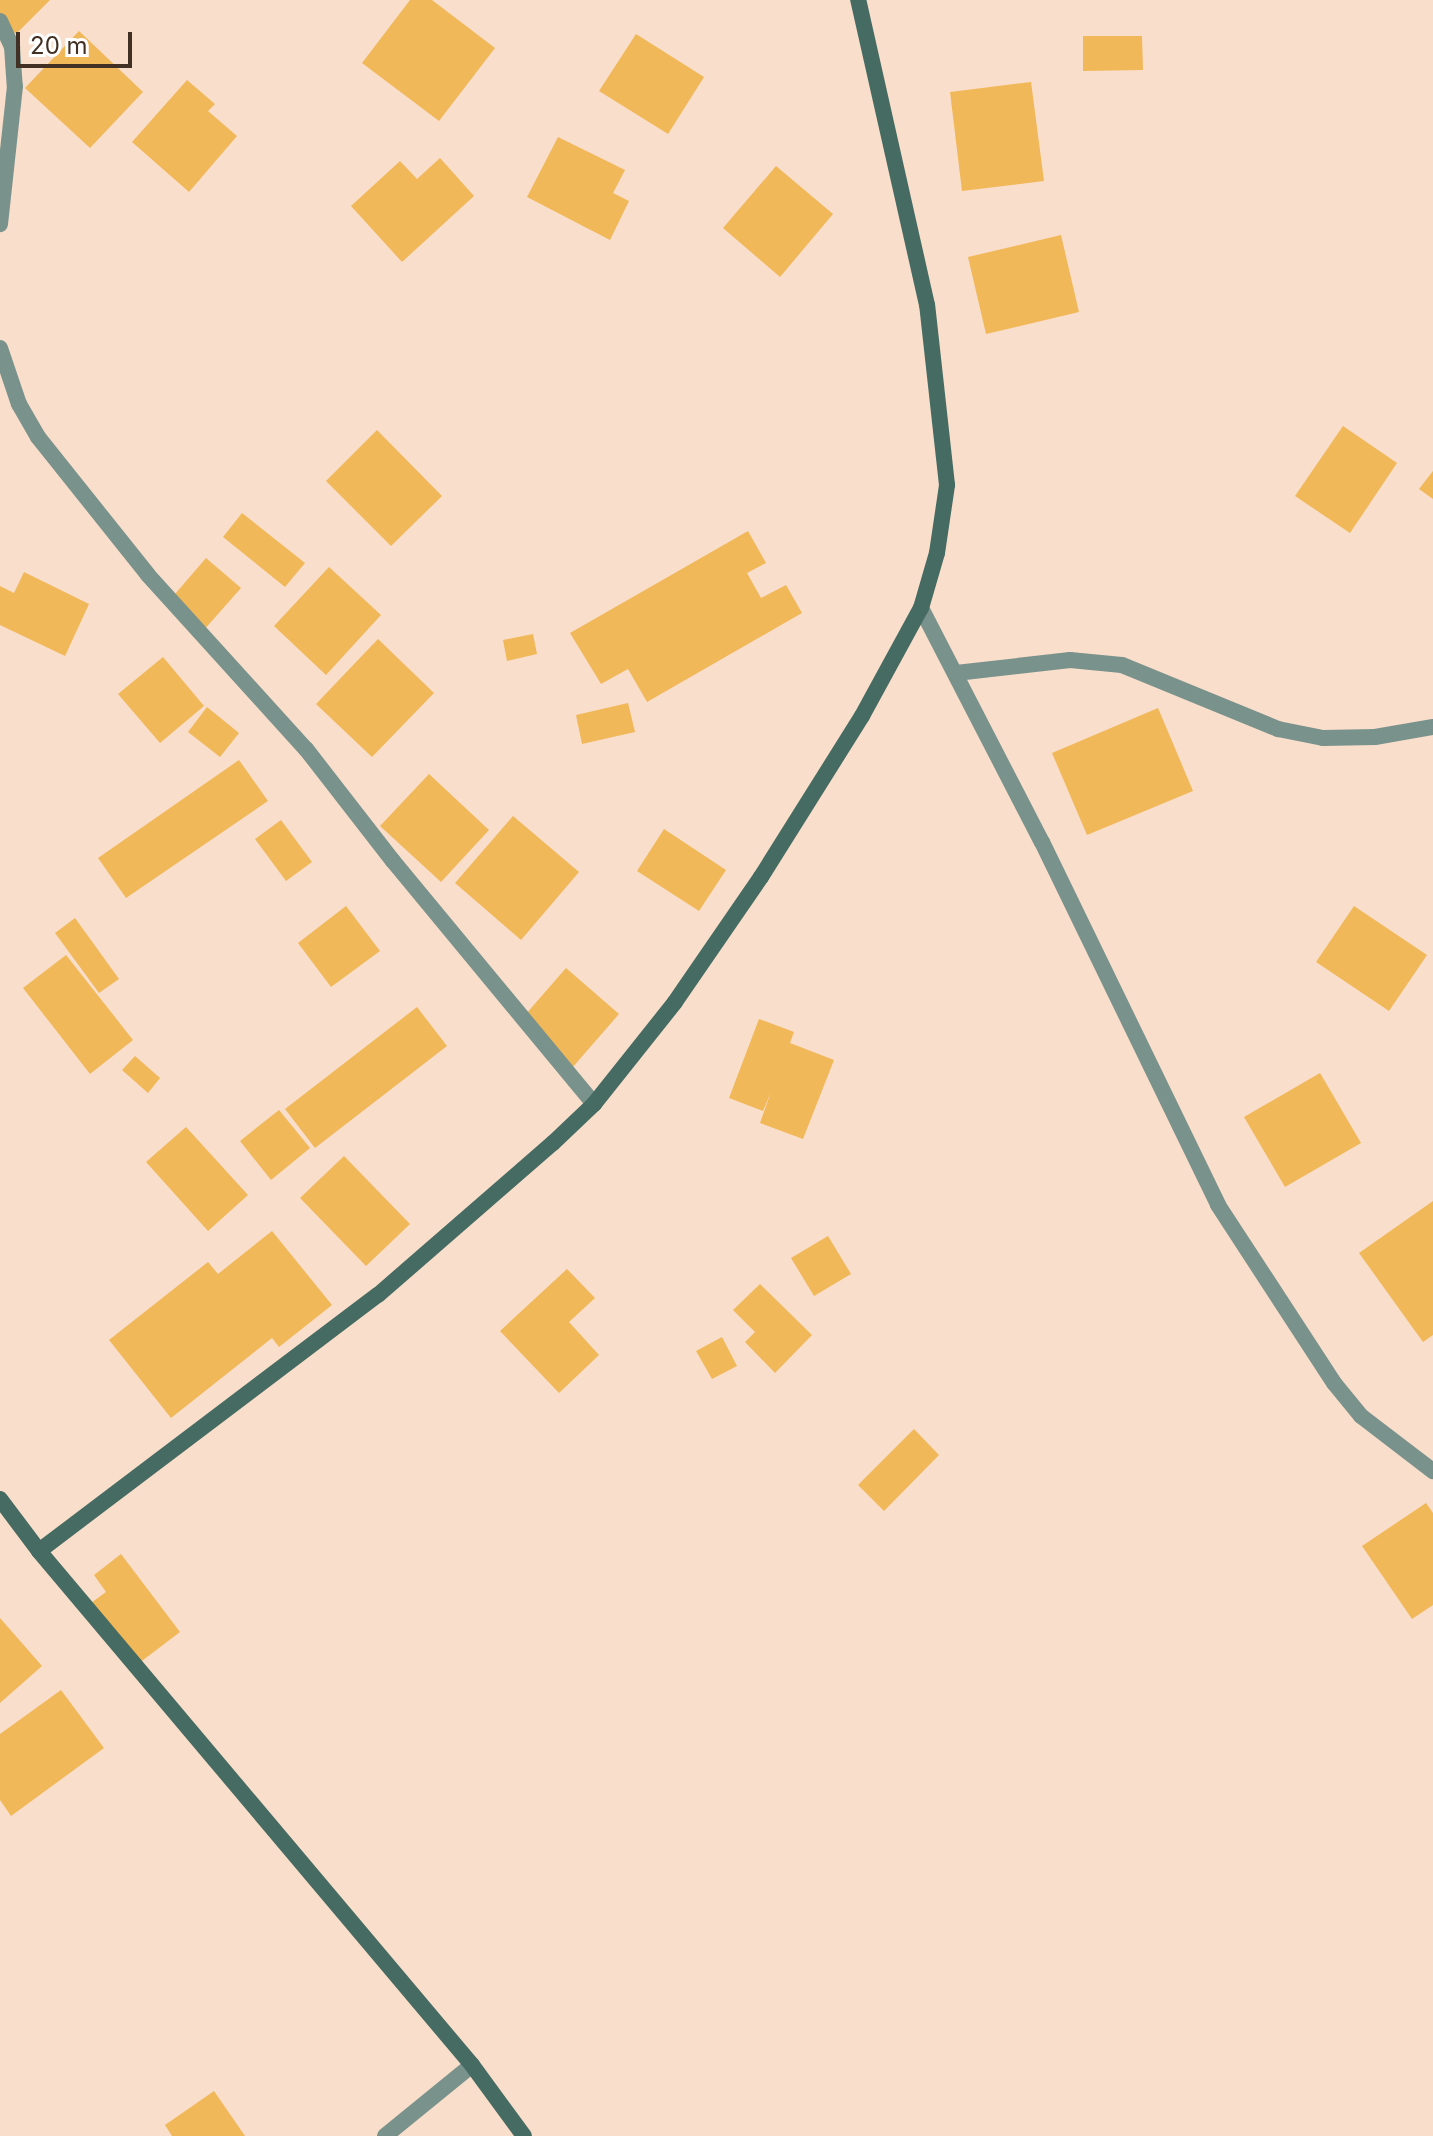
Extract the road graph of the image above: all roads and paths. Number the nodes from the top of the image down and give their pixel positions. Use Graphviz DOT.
graph roads {
  1 [pos="858,0"];
  2 [pos="0,21"];
  3 [pos="0,224"];
  4 [pos="0,348"];
  5 [pos="921,608"];
  6 [pos="956,673"];
  7 [pos="1433,727"];
  8 [pos="594,1104"];
  9 [pos="1433,1471"];
  10 [pos="0,1499"];
  11 [pos="39,1551"];
  12 [pos="472,2065"];
  13 [pos="385,2136"];
  14 [pos="524,2136"];
  1 -- 5 [label="street"];
  2 -- 3 [label="street"];
  4 -- 8 [label="street"];
  5 -- 6 [label="street"];
  5 -- 8 [label="street"];
  6 -- 7 [label="street"];
  6 -- 9 [label="street"];
  8 -- 11 [label="street"];
  10 -- 11 [label="street"];
  11 -- 12 [label="street"];
  12 -- 13 [label="street"];
  12 -- 14 [label="street"];
}
